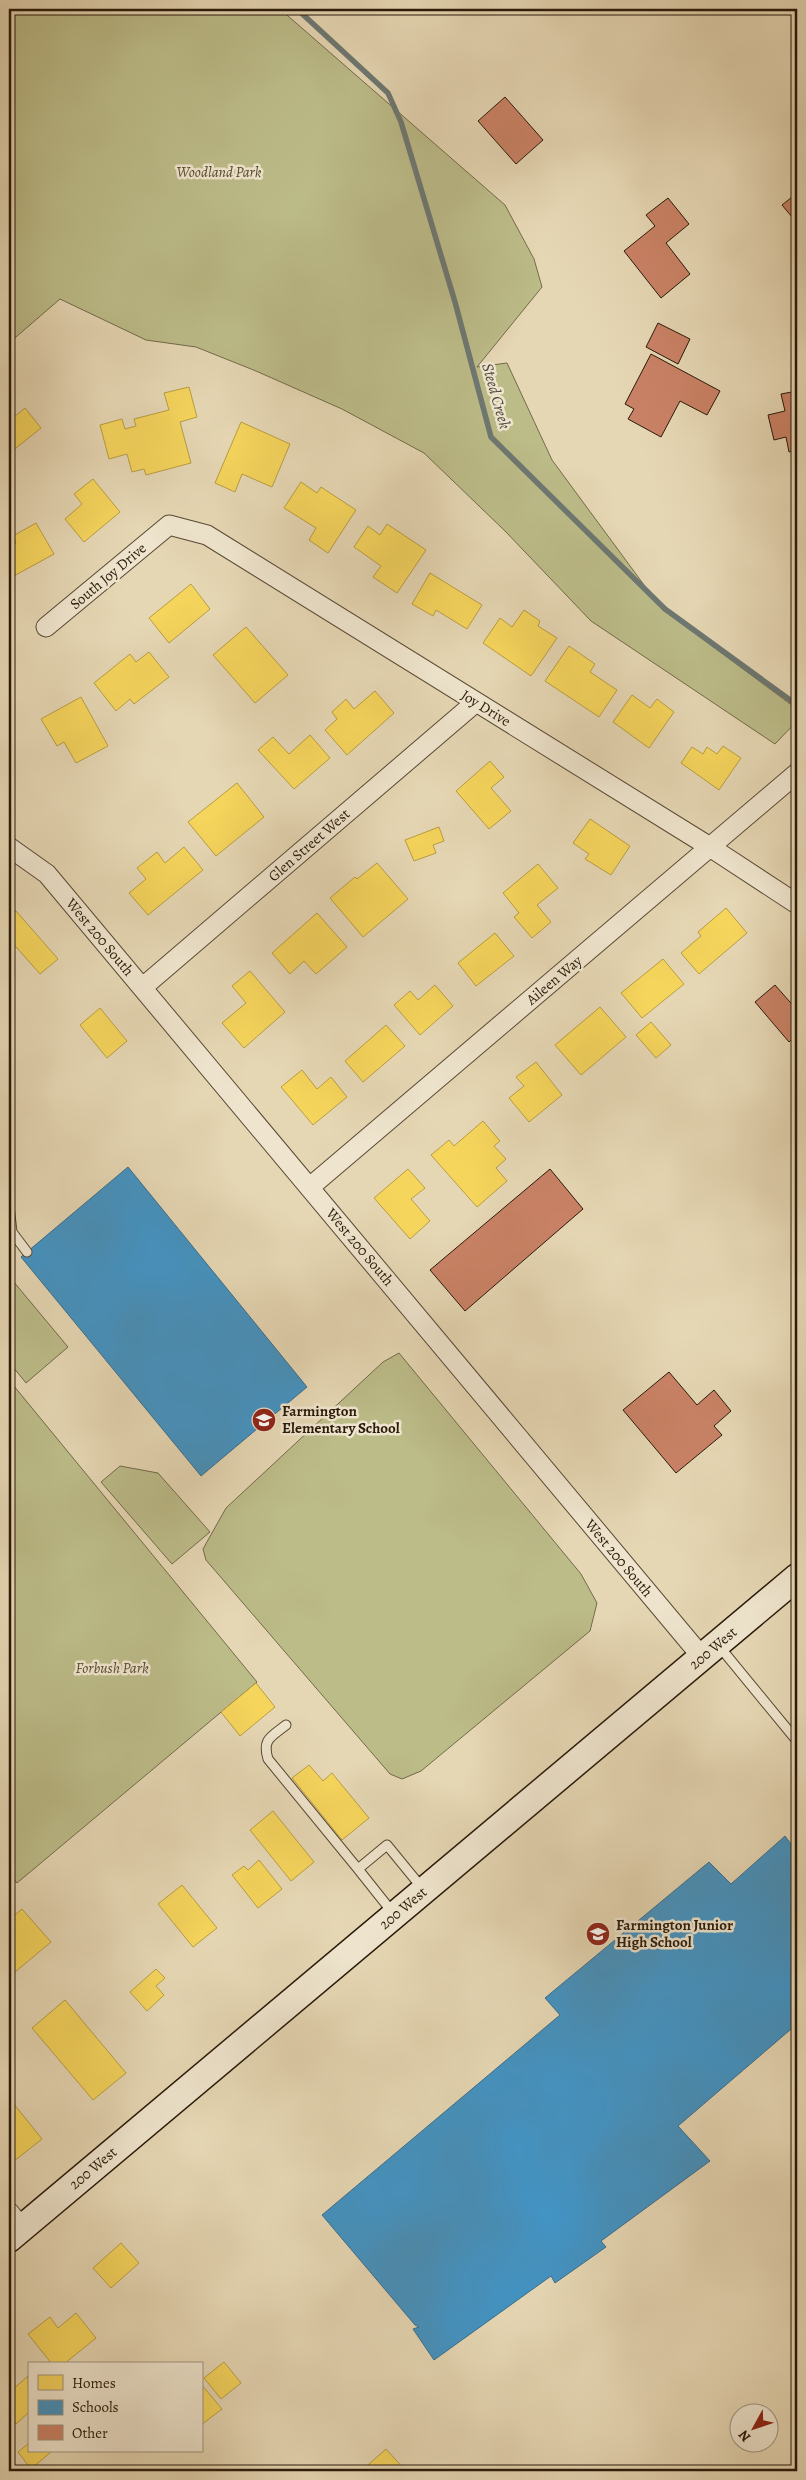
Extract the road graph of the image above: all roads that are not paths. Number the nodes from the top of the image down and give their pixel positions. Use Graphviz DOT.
graph roads {
  1 [pos="169,525"];
  2 [pos="46,627"];
  3 [pos="476,702"];
  4 [pos="797,773"];
  5 [pos="9,847"];
  6 [pos="710,847"];
  7 [pos="797,904"];
  8 [pos="144,987"];
  9 [pos="310,1187"];
  10 [pos="9,1206"];
  11 [pos="28,1252"];
  12 [pos="797,1577"];
  13 [pos="710,1651"];
  14 [pos="286,1725"];
  15 [pos="797,1741"];
  16 [pos="358,1869"];
  17 [pos="424,1890"];
  18 [pos="395,1915"];
  19 [pos="13,2226"];
  1 -- 2 [label="street, South Joy Drive"];
  1 -- 3 [label="street, Joy Drive"];
  3 -- 6 [label="street, Joy Drive"];
  3 -- 8 [label="street, Glen Street West"];
  4 -- 6 [label="street, Aileen Way"];
  5 -- 8 [label="street, West 200 South"];
  6 -- 7 [label="street, Joy Drive"];
  6 -- 9 [label="street, Aileen Way"];
  8 -- 9 [label="street, West 200 South"];
  9 -- 13 [label="street, West 200 South"];
  10 -- 11 [label="lane"];
  12 -- 13 [label="main road, 200 West"];
  13 -- 15 [label="lane"];
  13 -- 17 [label="main road, 200 West"];
  14 -- 16 [label="lane"];
  16 -- 17 [label="lane"];
  16 -- 18 [label="lane"];
  17 -- 18 [label="main road, 200 West"];
  18 -- 19 [label="main road, 200 West"];
}
